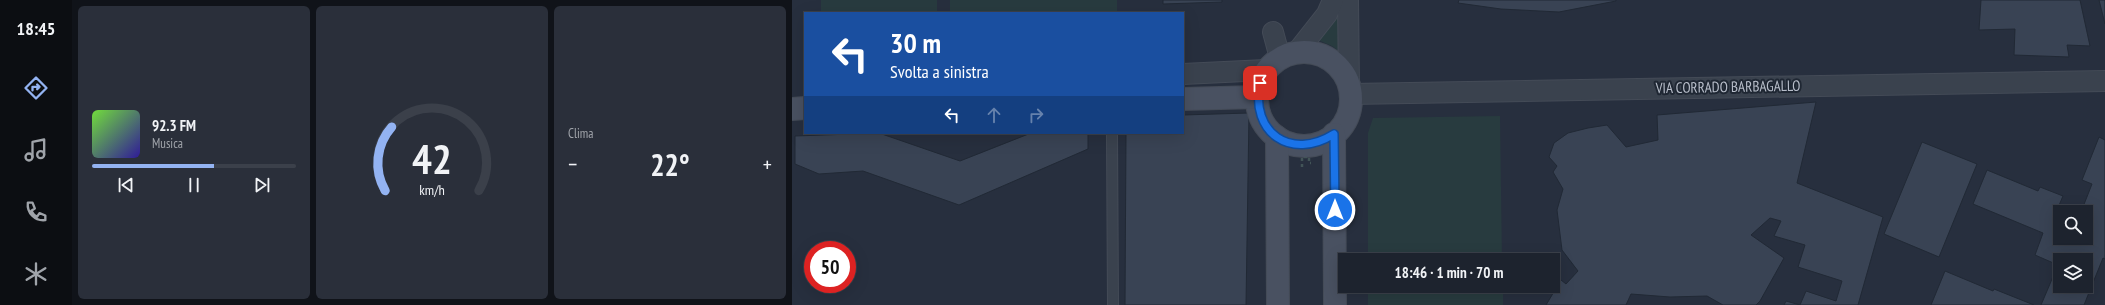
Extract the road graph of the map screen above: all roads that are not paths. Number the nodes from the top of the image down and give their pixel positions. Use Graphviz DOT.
graph roads {
  1 [pos="1333,0"];
  2 [pos="1348,0"];
  3 [pos="1273,32"];
  4 [pos="1281,60"];
  5 [pos="1184,74"];
  6 [pos="2105,81"];
  7 [pos="1350,90"];
  8 [pos="1257,97"];
  9 [pos="1184,99"];
  10 [pos="792,108"];
  11 [pos="804,108"];
  12 [pos="1112,134"];
  13 [pos="1334,134"];
  14 [pos="1277,137"];
  15 [pos="1113,305"];
  16 [pos="1278,305"];
  17 [pos="1335,305"];
  1 -- 4 [label="street"];
  2 -- 7 [label="street"];
  3 -- 4 [label="street"];
  4 -- 5 [label="street"];
  4 -- 7 [label="main road"];
  4 -- 8 [label="main road"];
  6 -- 7 [label="street, VIA CORRADO BARBAGALLO"];
  7 -- 13 [label="main road"];
  8 -- 9 [label="main road"];
  8 -- 14 [label="main road"];
  10 -- 11 [label="main road"];
  12 -- 15 [label="lane"];
  13 -- 14 [label="main road"];
  13 -- 17 [label="main road"];
  14 -- 16 [label="main road"];
}
